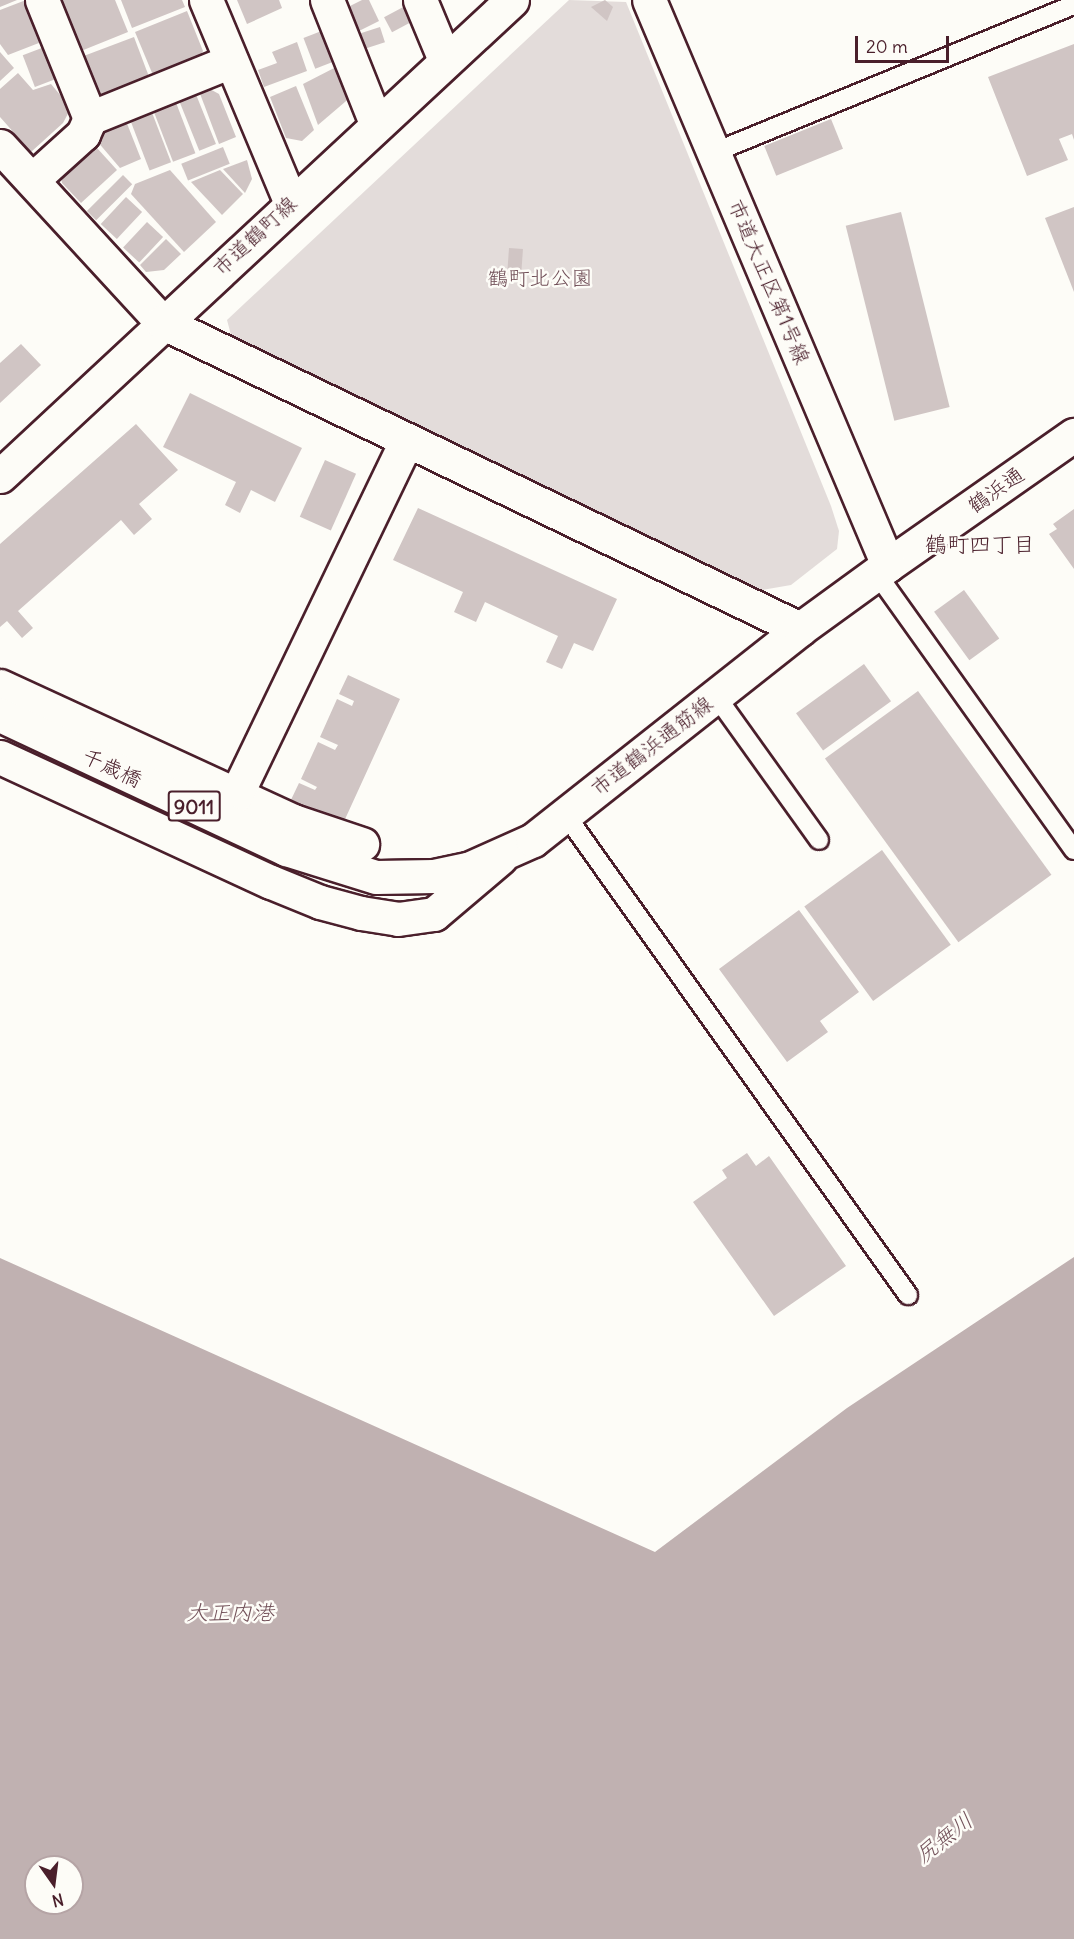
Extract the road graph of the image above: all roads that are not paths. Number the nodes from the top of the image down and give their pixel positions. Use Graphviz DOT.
graph roads {
  1 [pos="42,0"];
  2 [pos="206,0"];
  3 [pos="327,0"];
  4 [pos="420,0"];
  5 [pos="512,0"];
  6 [pos="649,0"];
  7 [pos="1074,5"];
  8 [pos="445,60"];
  9 [pos="231,61"];
  10 [pos="90,118"];
  11 [pos="376,123"];
  12 [pos="0,146"];
  13 [pos="715,152"];
  14 [pos="32,180"];
  15 [pos="291,203"];
  16 [pos="162,322"];
  17 [pos="1074,435"];
  18 [pos="406,441"];
  19 [pos="0,476"];
  20 [pos="882,569"];
  21 [pos="800,629"];
  22 [pos="0,686"];
  23 [pos="716,696"];
  24 [pos="0,715"];
  25 [pos="0,757"];
  26 [pos="237,795"];
  27 [pos="565,814"];
  28 [pos="819,840"];
  29 [pos="362,844"];
  30 [pos="1074,850"];
  31 [pos="502,857"];
  32 [pos="394,879"];
  33 [pos="908,1295"];
  1 -- 10 [label="street"];
  2 -- 9 [label="street"];
  3 -- 11 [label="street"];
  4 -- 8 [label="street"];
  5 -- 8 [label="street, 市道鶴町線"];
  6 -- 13 [label="street, 市道大正区第1号線"];
  7 -- 13 [label="lane"];
  8 -- 11 [label="street, 市道鶴町線"];
  9 -- 10 [label="street"];
  9 -- 15 [label="street"];
  10 -- 14 [label="street"];
  11 -- 15 [label="street, 市道鶴町線"];
  12 -- 14 [label="street"];
  13 -- 20 [label="street, 市道大正区第1号線"];
  14 -- 16 [label="street"];
  15 -- 16 [label="street, 市道鶴町線"];
  16 -- 18 [label="street"];
  16 -- 19 [label="street, 市道鶴町線"];
  17 -- 20 [label="street, 鶴浜通"];
  18 -- 21 [label="street"];
  18 -- 26 [label="street"];
  20 -- 21 [label="street, 市道鶴浜通筋線"];
  20 -- 30 [label="lane"];
  21 -- 23 [label="street, 市道鶴浜通筋線"];
  22 -- 26 [label="street"];
  23 -- 27 [label="street, 市道鶴浜通筋線"];
  23 -- 28 [label="lane"];
  24 -- 32 [label="street, 千歳橋 / 9011"];
  25 -- 31 [label="street"];
  26 -- 29 [label="street"];
  27 -- 31 [label="street, 市道鶴浜通筋線"];
  27 -- 33 [label="lane"];
  31 -- 32 [label="street, 市道鶴浜通筋線"];
}
